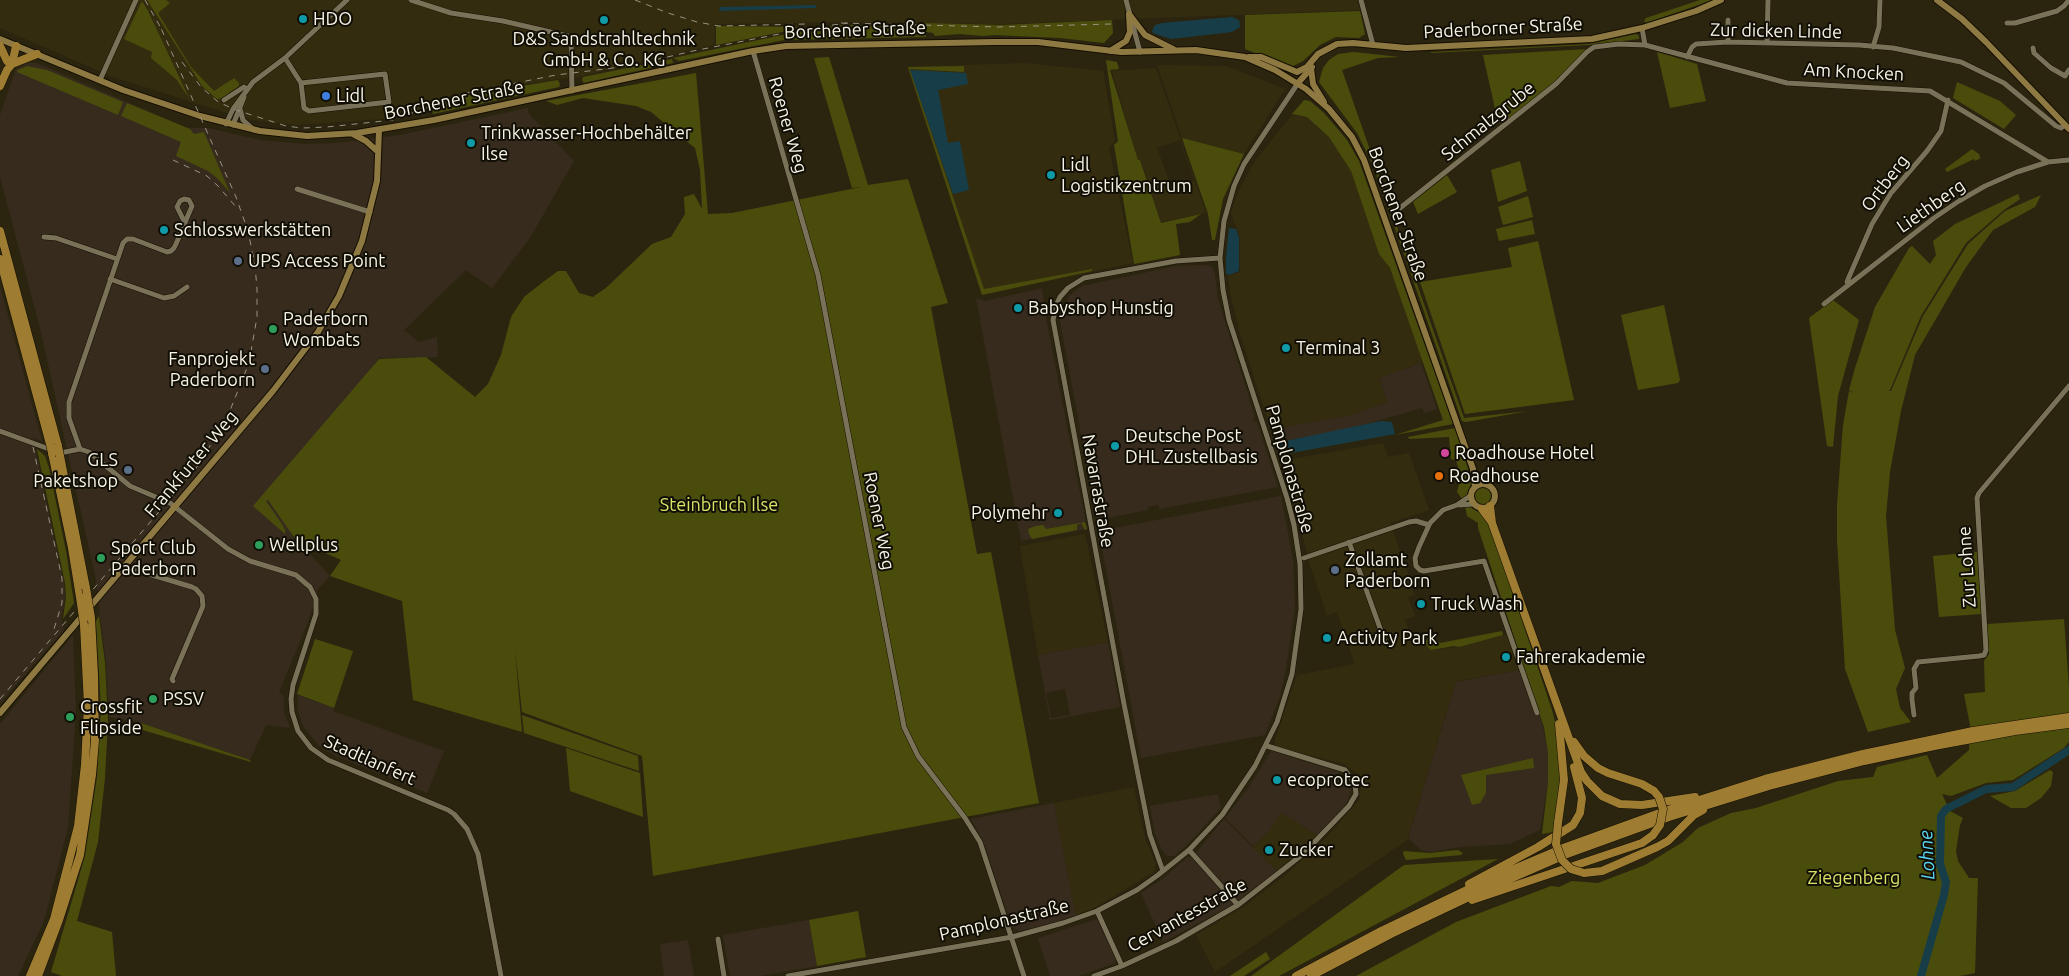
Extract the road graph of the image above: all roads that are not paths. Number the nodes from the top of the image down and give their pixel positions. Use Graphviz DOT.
graph roads {
  1 [pos="136,0"];
  2 [pos="347,0"];
  3 [pos="410,0"];
  4 [pos="1126,0"];
  5 [pos="1361,0"];
  6 [pos="1721,0"];
  7 [pos="1768,0"];
  8 [pos="1880,0"];
  9 [pos="1937,0"];
  10 [pos="2069,0"];
  11 [pos="1129,14"];
  12 [pos="1728,20"];
  13 [pos="2007,23"];
  14 [pos="1642,28"];
  15 [pos="0,39"];
  16 [pos="1728,42"];
  17 [pos="1767,43"];
  18 [pos="1645,45"];
  19 [pos="0,46"];
  20 [pos="16,46"];
  21 [pos="1373,46"];
  22 [pos="1594,47"];
  23 [pos="1873,47"];
  24 [pos="2033,48"];
  25 [pos="1176,50"];
  26 [pos="753,51"];
  27 [pos="1110,51"];
  28 [pos="1324,51"];
  29 [pos="1140,52"];
  30 [pos="37,54"];
  31 [pos="1245,57"];
  32 [pos="1687,57"];
  33 [pos="285,58"];
  34 [pos="9,65"];
  35 [pos="1311,68"];
  36 [pos="2069,70"];
  37 [pos="100,80"];
  38 [pos="302,83"];
  39 [pos="1298,83"];
  40 [pos="0,86"];
  41 [pos="246,90"];
  42 [pos="572,91"];
  43 [pos="224,100"];
  44 [pos="1948,100"];
  45 [pos="240,108"];
  46 [pos="1329,110"];
  47 [pos="226,124"];
  48 [pos="233,126"];
  49 [pos="2067,127"];
  50 [pos="255,130"];
  51 [pos="377,131"];
  52 [pos="352,134"];
  53 [pos="376,150"];
  54 [pos="378,159"];
  55 [pos="2069,160"];
  56 [pos="2048,162"];
  57 [pos="297,189"];
  58 [pos="370,212"];
  59 [pos="1396,212"];
  60 [pos="185,223"];
  61 [pos="0,231"];
  62 [pos="44,237"];
  63 [pos="1220,258"];
  64 [pos="0,259"];
  65 [pos="117,259"];
  66 [pos="110,279"];
  67 [pos="1849,284"];
  68 [pos="187,287"];
  69 [pos="1824,304"];
  70 [pos="2069,386"];
  71 [pos="0,431"];
  72 [pos="54,445"];
  73 [pos="80,449"];
  74 [pos="56,455"];
  75 [pos="1473,469"];
  76 [pos="1483,484"];
  77 [pos="1475,487"];
  78 [pos="1470,496"];
  79 [pos="1473,504"];
  80 [pos="1457,505"];
  81 [pos="175,506"];
  82 [pos="1490,506"];
  83 [pos="1482,509"];
  84 [pos="1492,523"];
  85 [pos="1429,525"];
  86 [pos="1349,542"];
  87 [pos="1304,558"];
  88 [pos="125,565"];
  89 [pos="1385,642"];
  90 [pos="173,680"];
  91 [pos="0,713"];
  92 [pos="1537,713"];
  93 [pos="1914,715"];
  94 [pos="2069,717"];
  95 [pos="1561,721"];
  96 [pos="2069,724"];
  97 [pos="1267,746"];
  98 [pos="1863,758"];
  99 [pos="1716,798"];
  100 [pos="1189,850"];
  101 [pos="1157,854"];
  102 [pos="1170,866"];
  103 [pos="1163,871"];
  104 [pos="1452,897"];
  105 [pos="1238,906"];
  106 [pos="1440,910"];
  107 [pos="1097,911"];
  108 [pos="1012,937"];
  109 [pos="718,939"];
  110 [pos="1122,966"];
  111 [pos="36,973"];
  112 [pos="501,976"];
  113 [pos="724,976"];
  114 [pos="788,976"];
  115 [pos="1024,976"];
  116 [pos="1094,976"];
  117 [pos="1296,976"];
  118 [pos="1311,976"];
  1 -- 37 [label="street"];
  2 -- 33 [label="street"];
  3 -- 42 [label="street"];
  4 -- 11 [label="street"];
  5 -- 21 [label="street"];
  6 -- 14 [label="main road, Paderborner Straße"];
  7 -- 17 [label="street"];
  8 -- 23 [label="street"];
  9 -- 49 [label="main road"];
  10 -- 13 [label="street"];
  11 -- 25 [label="main road"];
  11 -- 27 [label="main road"];
  11 -- 29 [label="street"];
  12 -- 16 [label="street"];
  14 -- 18 [label="street"];
  14 -- 21 [label="main road, Paderborner Straße"];
  15 -- 20 [label="main road, Borchener Straße"];
  16 -- 17 [label="street, Zur dicken Linde"];
  16 -- 32 [label="street, Zur dicken Linde"];
  17 -- 23 [label="street, Zur dicken Linde"];
  18 -- 22 [label="street, Am Knocken"];
  18 -- 32 [label="street, Am Knocken"];
  19 -- 34 [label="highway"];
  20 -- 30 [label="main road, Borchener Straße"];
  20 -- 34 [label="highway"];
  21 -- 28 [label="main road, Paderborner Straße"];
  22 -- 59 [label="street, Schmalzgrube"];
  23 -- 49 [label="street, Zur dicken Linde"];
  24 -- 36 [label="street"];
  25 -- 29 [label="main road, Borchener Straße"];
  25 -- 31 [label="main road, Borchener Straße"];
  26 -- 27 [label="main road, Borchener Straße"];
  26 -- 42 [label="main road, Borchener Straße"];
  26 -- 108 [label="street, Roener Weg"];
  27 -- 29 [label="main road, Borchener Straße"];
  28 -- 31 [label="main road"];
  28 -- 35 [label="main road"];
  30 -- 34 [label="highway"];
  30 -- 37 [label="main road, Borchener Straße"];
  31 -- 39 [label="main road, Borchener Straße"];
  32 -- 44 [label="street, Am Knocken"];
  33 -- 38 [label="street"];
  33 -- 41 [label="street"];
  34 -- 40 [label="highway"];
  35 -- 39 [label="main road"];
  35 -- 46 [label="main road"];
  37 -- 47 [label="main road, Borchener Straße"];
  38 -- 38 [label="street"];
  39 -- 46 [label="main road, Borchener Straße"];
  39 -- 63 [label="street, Pamplonastraße"];
  41 -- 43 [label="street"];
  41 -- 45 [label="street"];
  41 -- 47 [label="street"];
  42 -- 51 [label="main road, Borchener Straße"];
  44 -- 56 [label="street, Am Knocken"];
  44 -- 67 [label="street, Ortberg"];
  45 -- 48 [label="street"];
  45 -- 50 [label="street"];
  46 -- 75 [label="main road, Borchener Straße"];
  47 -- 48 [label="main road, Borchener Straße"];
  48 -- 50 [label="main road, Borchener Straße"];
  50 -- 52 [label="main road, Borchener Straße"];
  51 -- 52 [label="main road, Borchener Straße"];
  51 -- 53 [label="main road, Frankfurter Weg"];
  51 -- 54 [label="main road, Frankfurter Weg"];
  52 -- 53 [label="main road"];
  53 -- 54 [label="main road, Frankfurter Weg"];
  54 -- 58 [label="main road, Frankfurter Weg"];
  55 -- 56 [label="street, Liethberg"];
  56 -- 67 [label="street, Liethberg"];
  57 -- 58 [label="street"];
  58 -- 81 [label="main road, Frankfurter Weg"];
  60 -- 65 [label="street"];
  61 -- 72 [label="highway"];
  62 -- 65 [label="street"];
  63 -- 97 [label="street, Pamplonastraße"];
  63 -- 101 [label="street, Navarrastraße"];
  64 -- 72 [label="highway"];
  65 -- 66 [label="street"];
  66 -- 68 [label="street"];
  66 -- 73 [label="street"];
  67 -- 69 [label="street, Liethberg"];
  70 -- 93 [label="street, Zur Lohne"];
  71 -- 73 [label="street"];
  72 -- 74 [label="highway, bridge"];
  73 -- 81 [label="street, Stadtlanfert"];
  74 -- 111 [label="highway, bridge"];
  74 -- 111 [label="highway, bridge"];
  75 -- 76 [label="main road, Borchener Straße"];
  75 -- 77 [label="main road, Borchener Straße"];
  76 -- 77 [label="main road"];
  76 -- 82 [label="main road"];
  77 -- 78 [label="main road"];
  78 -- 79 [label="main road"];
  78 -- 80 [label="street"];
  79 -- 80 [label="street"];
  79 -- 83 [label="main road"];
  80 -- 85 [label="street"];
  81 -- 88 [label="main road, Frankfurter Weg"];
  81 -- 112 [label="street, Stadtlanfert"];
  82 -- 83 [label="main road"];
  82 -- 84 [label="highway"];
  83 -- 84 [label="highway"];
  84 -- 95 [label="highway"];
  85 -- 86 [label="street"];
  85 -- 92 [label="street"];
  86 -- 87 [label="street"];
  86 -- 89 [label="street"];
  88 -- 90 [label="street"];
  88 -- 91 [label="main road, Frankfurter Weg"];
  94 -- 98 [label="highway"];
  95 -- 99 [label="highway"];
  95 -- 99 [label="highway, bridge"];
  95 -- 104 [label="highway"];
  95 -- 106 [label="highway, bridge"];
  96 -- 98 [label="highway"];
  97 -- 100 [label="street, Pamplonastraße"];
  97 -- 105 [label="street, Cervantesstraße"];
  98 -- 99 [label="highway"];
  99 -- 104 [label="highway"];
  99 -- 106 [label="highway"];
  100 -- 102 [label="street, Pamplonastraße"];
  100 -- 105 [label="street"];
  101 -- 102 [label="street, Navarrastraße"];
  101 -- 103 [label="street, Navarrastraße"];
  102 -- 103 [label="street, Pamplonastraße"];
  103 -- 107 [label="street, Pamplonastraße"];
  104 -- 117 [label="highway"];
  105 -- 110 [label="street, Cervantesstraße"];
  106 -- 118 [label="highway"];
  107 -- 108 [label="street, Pamplonastraße"];
  107 -- 110 [label="street"];
  108 -- 114 [label="street, Pamplonastraße"];
  108 -- 115 [label="street, Roener Weg"];
  109 -- 113 [label="street"];
  110 -- 116 [label="street, Cervantesstraße"];
}
